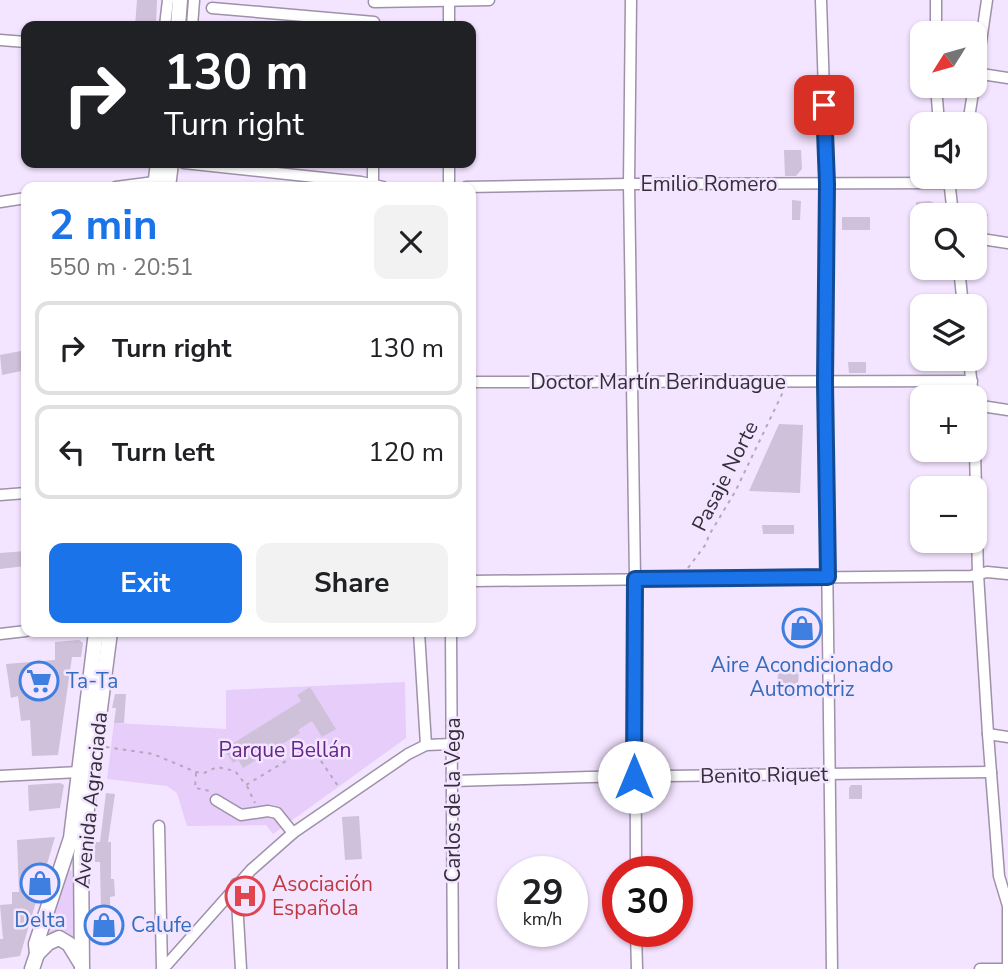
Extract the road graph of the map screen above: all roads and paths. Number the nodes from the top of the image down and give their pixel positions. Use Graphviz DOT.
graph roads {
  1 [pos="168,0"];
  2 [pos="180,0"];
  3 [pos="194,0"];
  4 [pos="449,0"];
  5 [pos="489,0"];
  6 [pos="631,0"];
  7 [pos="821,0"];
  8 [pos="936,0"];
  9 [pos="987,0"];
  10 [pos="374,1"];
  11 [pos="212,8"];
  12 [pos="166,21"];
  13 [pos="178,21"];
  14 [pos="192,21"];
  15 [pos="344,21"];
  16 [pos="374,21"];
  17 [pos="449,21"];
  18 [pos="936,21"];
  19 [pos="984,21"];
  20 [pos="0,40"];
  21 [pos="21,42"];
  22 [pos="1008,78"];
  23 [pos="987,79"];
  24 [pos="231,168"];
  25 [pos="910,181"];
  26 [pos="361,182"];
  27 [pos="629,184"];
  28 [pos="827,184"];
  29 [pos="476,187"];
  30 [pos="21,199"];
  31 [pos="0,202"];
  32 [pos="987,240"];
  33 [pos="1008,243"];
  34 [pos="971,371"];
  35 [pos="788,381"];
  36 [pos="972,381"];
  37 [pos="476,382"];
  38 [pos="632,382"];
  39 [pos="825,382"];
  40 [pos="972,385"];
  41 [pos="987,407"];
  42 [pos="1008,410"];
  43 [pos="975,462"];
  44 [pos="21,493"];
  45 [pos="0,495"];
  46 [pos="978,574"];
  47 [pos="1008,574"];
  48 [pos="828,577"];
  49 [pos="635,579"];
  50 [pos="678,579"];
  51 [pos="476,581"];
  52 [pos="21,632"];
  53 [pos="0,634"];
  54 [pos="95,637"];
  55 [pos="109,637"];
  56 [pos="419,637"];
  57 [pos="452,637"];
  58 [pos="988,734"];
  59 [pos="1008,737"];
  60 [pos="95,744"];
  61 [pos="452,744"];
  62 [pos="426,745"];
  63 [pos="79,772"];
  64 [pos="196,772"];
  65 [pos="991,772"];
  66 [pos="828,775"];
  67 [pos="0,776"];
  68 [pos="634,777"];
  69 [pos="453,781"];
  70 [pos="246,785"];
  71 [pos="345,797"];
  72 [pos="216,800"];
  73 [pos="260,811"];
  74 [pos="159,826"];
  75 [pos="293,833"];
  76 [pos="636,856"];
  77 [pos="236,884"];
  78 [pos="1008,906"];
  79 [pos="636,947"];
  80 [pos="37,954"];
  81 [pos="82,968"];
  82 [pos="32,969"];
  83 [pos="162,969"];
  84 [pos="241,969"];
  85 [pos="453,969"];
  86 [pos="637,969"];
  87 [pos="832,969"];
  88 [pos="980,969"];
  89 [pos="1008,969"];
  1 -- 12 [label="street"];
  2 -- 13 [label="main road"];
  3 -- 14 [label="street"];
  4 -- 5 [label="street"];
  4 -- 10 [label="street"];
  4 -- 17 [label="street"];
  6 -- 27 [label="street"];
  7 -- 28 [label="street"];
  8 -- 18 [label="street"];
  9 -- 19 [label="street"];
  10 -- 16 [label="street"];
  11 -- 15 [label="street"];
  20 -- 21 [label="street"];
  22 -- 23 [label="street"];
  24 -- 26 [label="street"];
  25 -- 28 [label="street, Emilio Romero"];
  27 -- 28 [label="street, Emilio Romero"];
  27 -- 29 [label="street, Emilio Romero"];
  27 -- 38 [label="street"];
  28 -- 39 [label="street"];
  30 -- 31 [label="street"];
  32 -- 33 [label="street"];
  34 -- 36 [label="street"];
  35 -- 38 [label="street, Doctor Martín Berinduague"];
  35 -- 39 [label="street, Doctor Martín Berinduague"];
  35 -- 50 [label="path, Pasaje Norte"];
  36 -- 39 [label="street, Doctor Martín Berinduague"];
  36 -- 40 [label="street"];
  37 -- 38 [label="street, Doctor Martín Berinduague"];
  38 -- 49 [label="street"];
  39 -- 48 [label="street"];
  41 -- 42 [label="street"];
  43 -- 46 [label="street"];
  44 -- 45 [label="street"];
  46 -- 47 [label="street"];
  46 -- 48 [label="street"];
  46 -- 58 [label="street"];
  48 -- 50 [label="street"];
  48 -- 66 [label="street"];
  49 -- 50 [label="street"];
  49 -- 51 [label="street"];
  49 -- 68 [label="street"];
  52 -- 53 [label="street"];
  54 -- 63 [label="main road, Avenida Agraciada"];
  55 -- 60 [label="main road, Avenida Agraciada"];
  56 -- 62 [label="street"];
  57 -- 61 [label="street, Carlos de la Vega"];
  58 -- 59 [label="street"];
  58 -- 65 [label="street"];
  60 -- 64 [label="path"];
  60 -- 81 [label="main road, Avenida Agraciada"];
  61 -- 62 [label="street"];
  61 -- 69 [label="street, Carlos de la Vega"];
  62 -- 71 [label="street"];
  63 -- 67 [label="street"];
  63 -- 80 [label="main road, Avenida Agraciada"];
  64 -- 70 [label="path"];
  64 -- 72 [label="path"];
  65 -- 66 [label="street, Benito Riquet"];
  65 -- 78 [label="street"];
  66 -- 68 [label="street, Benito Riquet"];
  66 -- 87 [label="street"];
  68 -- 69 [label="street, Benito Riquet"];
  68 -- 76 [label="street"];
  69 -- 85 [label="street, Carlos de la Vega"];
  70 -- 71 [label="path"];
  70 -- 73 [label="path"];
  71 -- 75 [label="street"];
  72 -- 73 [label="street"];
  73 -- 75 [label="street"];
  74 -- 83 [label="street"];
  75 -- 77 [label="street"];
  77 -- 83 [label="street"];
  77 -- 84 [label="street"];
  78 -- 89 [label="street"];
  79 -- 86 [label="street"];
  80 -- 81 [label="main road"];
  80 -- 82 [label="main road, Avenida Agraciada"];
  88 -- 89 [label="street"];
}
